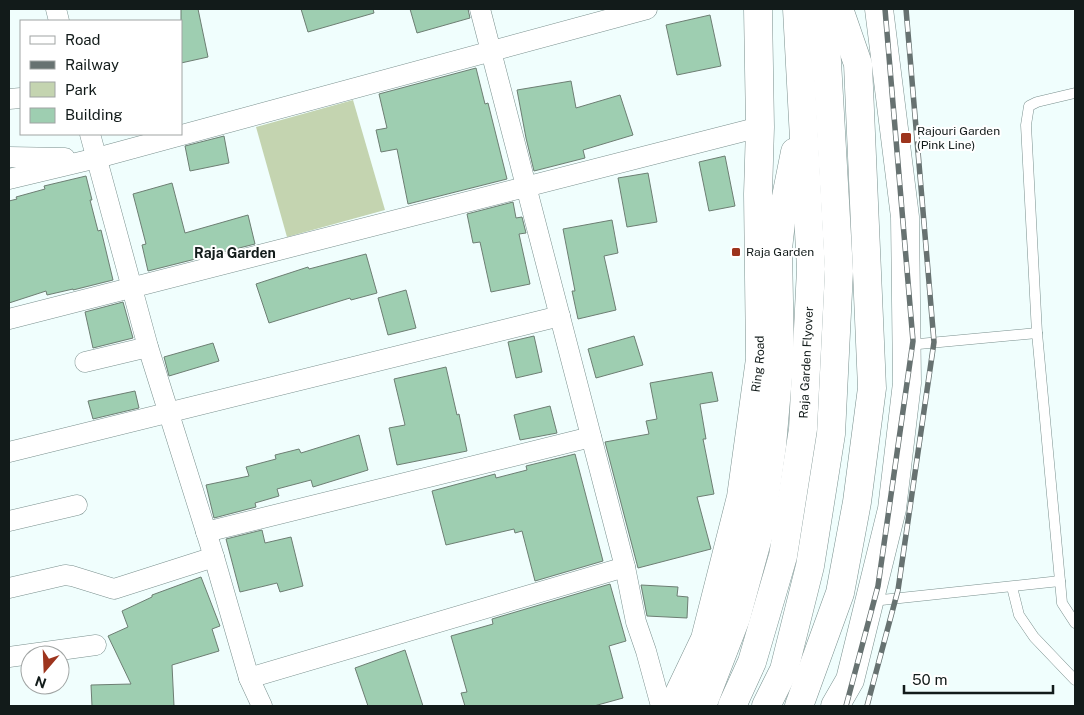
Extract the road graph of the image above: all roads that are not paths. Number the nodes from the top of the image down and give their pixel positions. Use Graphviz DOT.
graph roads {
  1 [pos="480,9"];
  2 [pos="647,9"];
  3 [pos="758,9"];
  4 [pos="797,9"];
  5 [pos="824,9"];
  6 [pos="839,9"];
  7 [pos="879,9"];
  8 [pos="490,50"];
  9 [pos="1075,93"];
  10 [pos="803,110"];
  11 [pos="760,127"];
  12 [pos="90,135"];
  13 [pos="181,135"];
  14 [pos="182,135"];
  15 [pos="9,157"];
  16 [pos="97,158"];
  17 [pos="9,179"];
  18 [pos="526,187"];
  19 [pos="133,288"];
  20 [pos="560,316"];
  21 [pos="9,319"];
  22 [pos="1036,333"];
  23 [pos="907,346"];
  24 [pos="148,347"];
  25 [pos="85,362"];
  26 [pos="169,413"];
  27 [pos="591,437"];
  28 [pos="9,452"];
  29 [pos="77,506"];
  30 [pos="9,521"];
  31 [pos="206,532"];
  32 [pos="214,557"];
  33 [pos="624,567"];
  34 [pos="1060,581"];
  35 [pos="1012,587"];
  36 [pos="9,588"];
  37 [pos="869,601"];
  38 [pos="1075,623"];
  39 [pos="96,645"];
  40 [pos="9,657"];
  41 [pos="249,678"];
  42 [pos="1075,680"];
  43 [pos="262,706"];
  44 [pos="661,706"];
  45 [pos="673,706"];
  46 [pos="702,706"];
  47 [pos="732,706"];
  48 [pos="766,706"];
  49 [pos="799,706"];
  50 [pos="835,706"];
  1 -- 8 [label="street"];
  2 -- 8 [label="street"];
  3 -- 11 [label="main road, Ring Road"];
  4 -- 10 [label="main road, Raja Garden Flyover"];
  5 -- 48 [label="main road"];
  6 -- 49 [label="main road"];
  7 -- 23 [label="main road"];
  8 -- 14 [label="street"];
  8 -- 18 [label="street"];
  9 -- 22 [label="lane"];
  10 -- 46 [label="main road"];
  10 -- 47 [label="main road, Raja Garden Flyover"];
  11 -- 18 [label="street"];
  11 -- 45 [label="main road, Ring Road"];
  12 -- 16 [label="street"];
  13 -- 16 [label="street"];
  15 -- 16 [label="street"];
  16 -- 17 [label="street"];
  16 -- 19 [label="street"];
  18 -- 19 [label="street"];
  18 -- 20 [label="street"];
  19 -- 21 [label="street"];
  19 -- 24 [label="street"];
  20 -- 26 [label="street"];
  20 -- 27 [label="street"];
  22 -- 23 [label="lane"];
  22 -- 34 [label="lane"];
  23 -- 37 [label="main road"];
  24 -- 25 [label="street"];
  24 -- 26 [label="street"];
  26 -- 28 [label="street"];
  26 -- 31 [label="street"];
  27 -- 31 [label="street"];
  27 -- 33 [label="street"];
  29 -- 30 [label="street"];
  31 -- 32 [label="street"];
  32 -- 36 [label="street"];
  32 -- 41 [label="street"];
  33 -- 41 [label="street"];
  33 -- 44 [label="street"];
  34 -- 35 [label="lane"];
  34 -- 38 [label="lane"];
  35 -- 37 [label="lane"];
  35 -- 42 [label="lane"];
  37 -- 50 [label="main road"];
  39 -- 40 [label="street"];
  41 -- 43 [label="street"];
}
